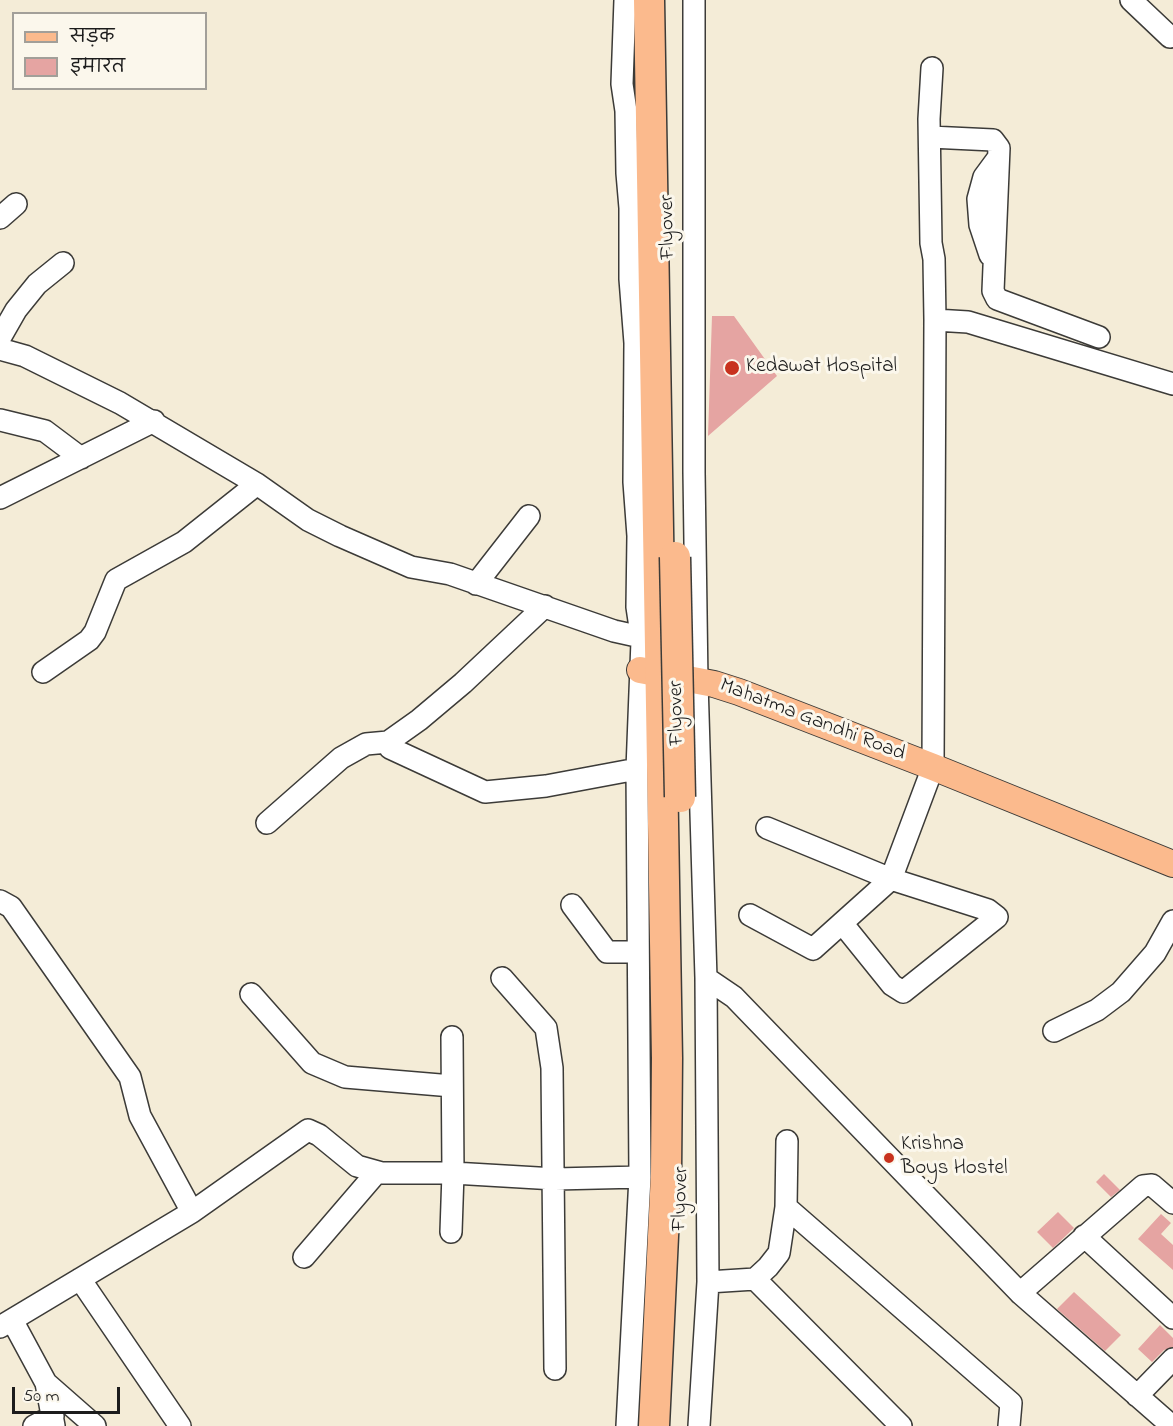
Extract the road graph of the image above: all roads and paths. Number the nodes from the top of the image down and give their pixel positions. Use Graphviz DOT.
graph roads {
  1 [pos="625,0"];
  2 [pos="649,0"];
  3 [pos="668,0"];
  4 [pos="694,0"];
  5 [pos="1131,0"];
  6 [pos="1170,37"];
  7 [pos="932,68"];
  8 [pos="930,137"];
  9 [pos="63,262"];
  10 [pos="935,320"];
  11 [pos="0,338"];
  12 [pos="1099,338"];
  13 [pos="0,349"];
  14 [pos="1173,384"];
  15 [pos="0,420"];
  16 [pos="154,422"];
  17 [pos="81,458"];
  18 [pos="257,484"];
  19 [pos="0,498"];
  20 [pos="530,516"];
  21 [pos="476,584"];
  22 [pos="545,606"];
  23 [pos="641,637"];
  24 [pos="650,671"];
  25 [pos="43,672"];
  26 [pos="697,682"];
  27 [pos="388,742"];
  28 [pos="637,769"];
  29 [pos="931,774"];
  30 [pos="267,823"];
  31 [pos="767,828"];
  32 [pos="1173,864"];
  33 [pos="891,879"];
  34 [pos="1173,880"];
  35 [pos="0,901"];
  36 [pos="572,905"];
  37 [pos="750,915"];
  38 [pos="1173,921"];
  39 [pos="842,923"];
  40 [pos="638,952"];
  41 [pos="502,978"];
  42 [pos="706,978"];
  43 [pos="251,994"];
  44 [pos="1054,1031"];
  45 [pos="452,1037"];
  46 [pos="452,1086"];
  47 [pos="787,1142"];
  48 [pos="377,1172"];
  49 [pos="453,1173"];
  50 [pos="640,1177"];
  51 [pos="555,1179"];
  52 [pos="1173,1203"];
  53 [pos="786,1207"];
  54 [pos="192,1212"];
  55 [pos="451,1232"];
  56 [pos="1084,1236"];
  57 [pos="304,1257"];
  58 [pos="755,1279"];
  59 [pos="80,1280"];
  60 [pos="708,1282"];
  61 [pos="1020,1293"];
  62 [pos="1173,1318"];
  63 [pos="6,1324"];
  64 [pos="1173,1359"];
  65 [pos="555,1369"];
  66 [pos="46,1383"];
  67 [pos="1137,1396"];
  68 [pos="53,1421"];
  69 [pos="34,1426"];
  70 [pos="95,1426"];
  71 [pos="180,1426"];
  72 [pos="627,1426"];
  73 [pos="654,1426"];
  74 [pos="673,1426"];
  75 [pos="699,1426"];
  76 [pos="901,1426"];
  77 [pos="1009,1426"];
  78 [pos="1172,1426"];
  1 -- 23 [label="street"];
  2 -- 24 [label="highway"];
  3 -- 74 [label="highway, Flyover, bridge"];
  4 -- 26 [label="street"];
  5 -- 6 [label="street"];
  7 -- 8 [label="street"];
  8 -- 10 [label="street"];
  8 -- 12 [label="street"];
  9 -- 11 [label="street"];
  10 -- 14 [label="street"];
  10 -- 29 [label="street"];
  13 -- 16 [label="street"];
  15 -- 17 [label="street"];
  16 -- 17 [label="street"];
  16 -- 18 [label="street"];
  17 -- 19 [label="street"];
  18 -- 21 [label="street"];
  18 -- 25 [label="street"];
  20 -- 21 [label="street"];
  21 -- 22 [label="street"];
  22 -- 23 [label="street"];
  22 -- 27 [label="street"];
  23 -- 24 [label="street"];
  24 -- 26 [label="main road, Mahatma Gandhi Road"];
  24 -- 28 [label="street"];
  24 -- 73 [label="highway"];
  26 -- 29 [label="main road, Mahatma Gandhi Road"];
  26 -- 42 [label="street"];
  27 -- 28 [label="street"];
  27 -- 30 [label="street"];
  28 -- 40 [label="street"];
  29 -- 32 [label="main road, Mahatma Gandhi Road"];
  29 -- 33 [label="street"];
  29 -- 34 [label="main road, Mahatma Gandhi Road"];
  31 -- 33 [label="street"];
  33 -- 39 [label="street"];
  33 -- 39 [label="street"];
  35 -- 54 [label="street"];
  36 -- 40 [label="street"];
  37 -- 39 [label="street"];
  38 -- 44 [label="street"];
  40 -- 50 [label="street"];
  41 -- 51 [label="street"];
  42 -- 60 [label="street"];
  42 -- 61 [label="street"];
  43 -- 46 [label="street"];
  45 -- 46 [label="street"];
  46 -- 49 [label="street"];
  47 -- 53 [label="street"];
  48 -- 49 [label="street"];
  48 -- 54 [label="street"];
  48 -- 57 [label="street"];
  49 -- 51 [label="street"];
  49 -- 55 [label="street"];
  50 -- 51 [label="street"];
  50 -- 72 [label="street"];
  51 -- 65 [label="street"];
  52 -- 56 [label="street"];
  53 -- 58 [label="street"];
  53 -- 77 [label="street"];
  54 -- 59 [label="street"];
  56 -- 61 [label="street"];
  56 -- 62 [label="street"];
  58 -- 60 [label="street"];
  58 -- 76 [label="street"];
  59 -- 63 [label="street"];
  59 -- 71 [label="street"];
  60 -- 75 [label="street"];
  61 -- 67 [label="street"];
  63 -- 66 [label="street"];
  64 -- 67 [label="street"];
  66 -- 68 [label="street"];
  66 -- 70 [label="street"];
  67 -- 78 [label="street"];
  68 -- 69 [label="street"];
}
